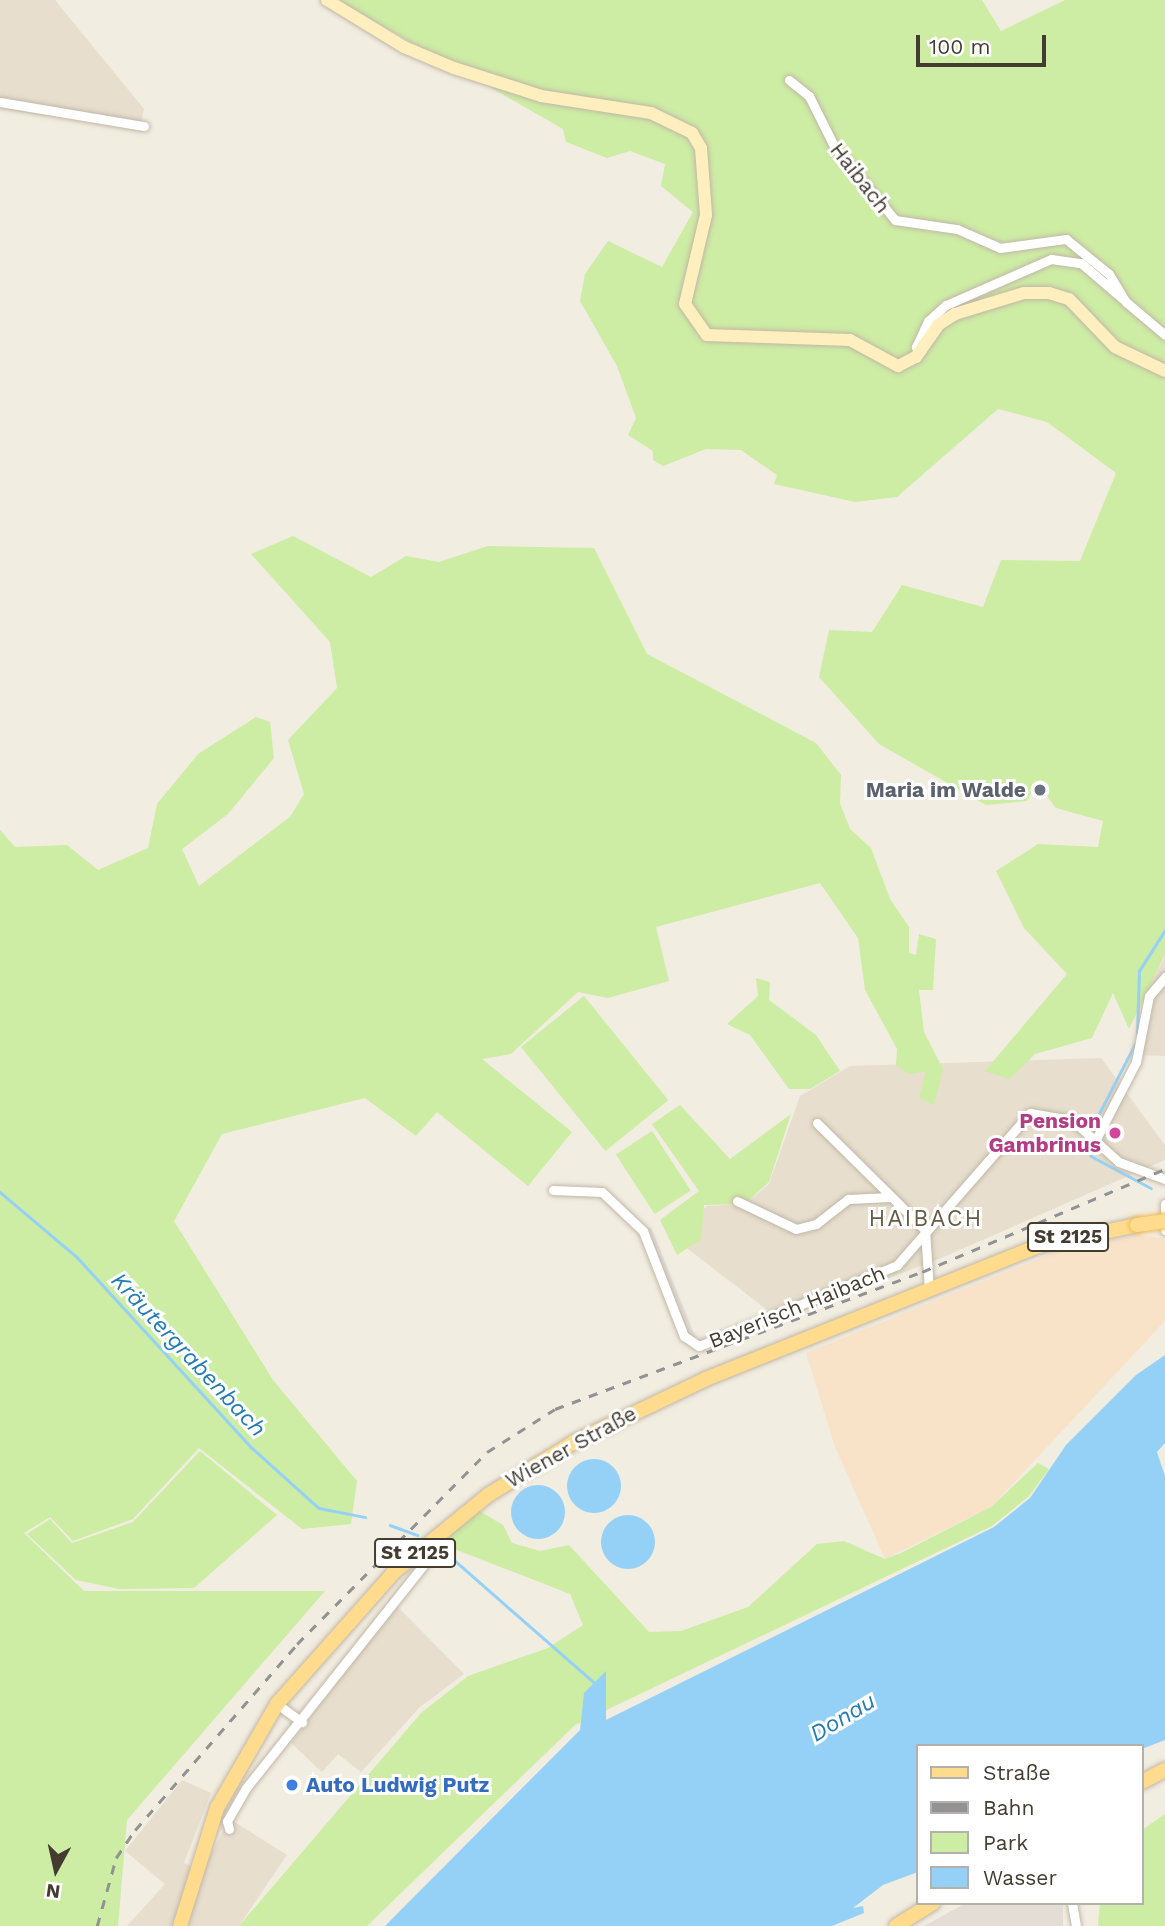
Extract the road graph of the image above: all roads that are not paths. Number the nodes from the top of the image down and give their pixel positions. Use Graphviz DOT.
graph roads {
  1 [pos="327,0"];
  2 [pos="789,80"];
  3 [pos="0,102"];
  4 [pos="144,126"];
  5 [pos="1126,302"];
  6 [pos="1165,335"];
  7 [pos="922,350"];
  8 [pos="1165,372"];
  9 [pos="1165,977"];
  10 [pos="817,1123"];
  11 [pos="1093,1140"];
  12 [pos="1165,1179"];
  13 [pos="554,1190"];
  14 [pos="890,1197"];
  15 [pos="737,1201"];
  16 [pos="1165,1204"];
  17 [pos="1165,1221"];
  18 [pos="925,1230"];
  19 [pos="1165,1230"];
  20 [pos="929,1291"];
  21 [pos="418,1551"];
  22 [pos="277,1704"];
  23 [pos="302,1722"];
  24 [pos="1165,1770"];
  25 [pos="230,1778"];
  26 [pos="1144,1781"];
  27 [pos="246,1788"];
  28 [pos="229,1829"];
  29 [pos="930,1905"];
  30 [pos="1072,1905"];
  31 [pos="180,1926"];
  32 [pos="896,1926"];
  33 [pos="1076,1926"];
  1 -- 7 [label="main road"];
  2 -- 5 [label="street, Haibach"];
  3 -- 4 [label="street"];
  5 -- 6 [label="street, Haibach"];
  5 -- 7 [label="street"];
  7 -- 8 [label="main road"];
  9 -- 11 [label="street"];
  10 -- 14 [label="street"];
  11 -- 12 [label="street, Bayerisch Haibach"];
  11 -- 18 [label="street, Bayerisch Haibach"];
  13 -- 18 [label="street, Bayerisch Haibach"];
  14 -- 15 [label="street"];
  14 -- 18 [label="street"];
  16 -- 19 [label="street"];
  17 -- 20 [label="main road, Wiener Straße / St 2125, bridge"];
  18 -- 20 [label="street"];
  20 -- 21 [label="main road, Wiener Straße / St 2125"];
  21 -- 22 [label="main road, Wiener Straße / St 2125"];
  21 -- 23 [label="street"];
  22 -- 23 [label="street"];
  22 -- 25 [label="main road, Wiener Straße / St 2125"];
  23 -- 27 [label="street"];
  24 -- 26 [label="main road"];
  25 -- 27 [label="street"];
  25 -- 31 [label="main road, Wiener Straße / St 2125"];
  27 -- 28 [label="street"];
  29 -- 32 [label="main road"];
  30 -- 33 [label="street"];
}
